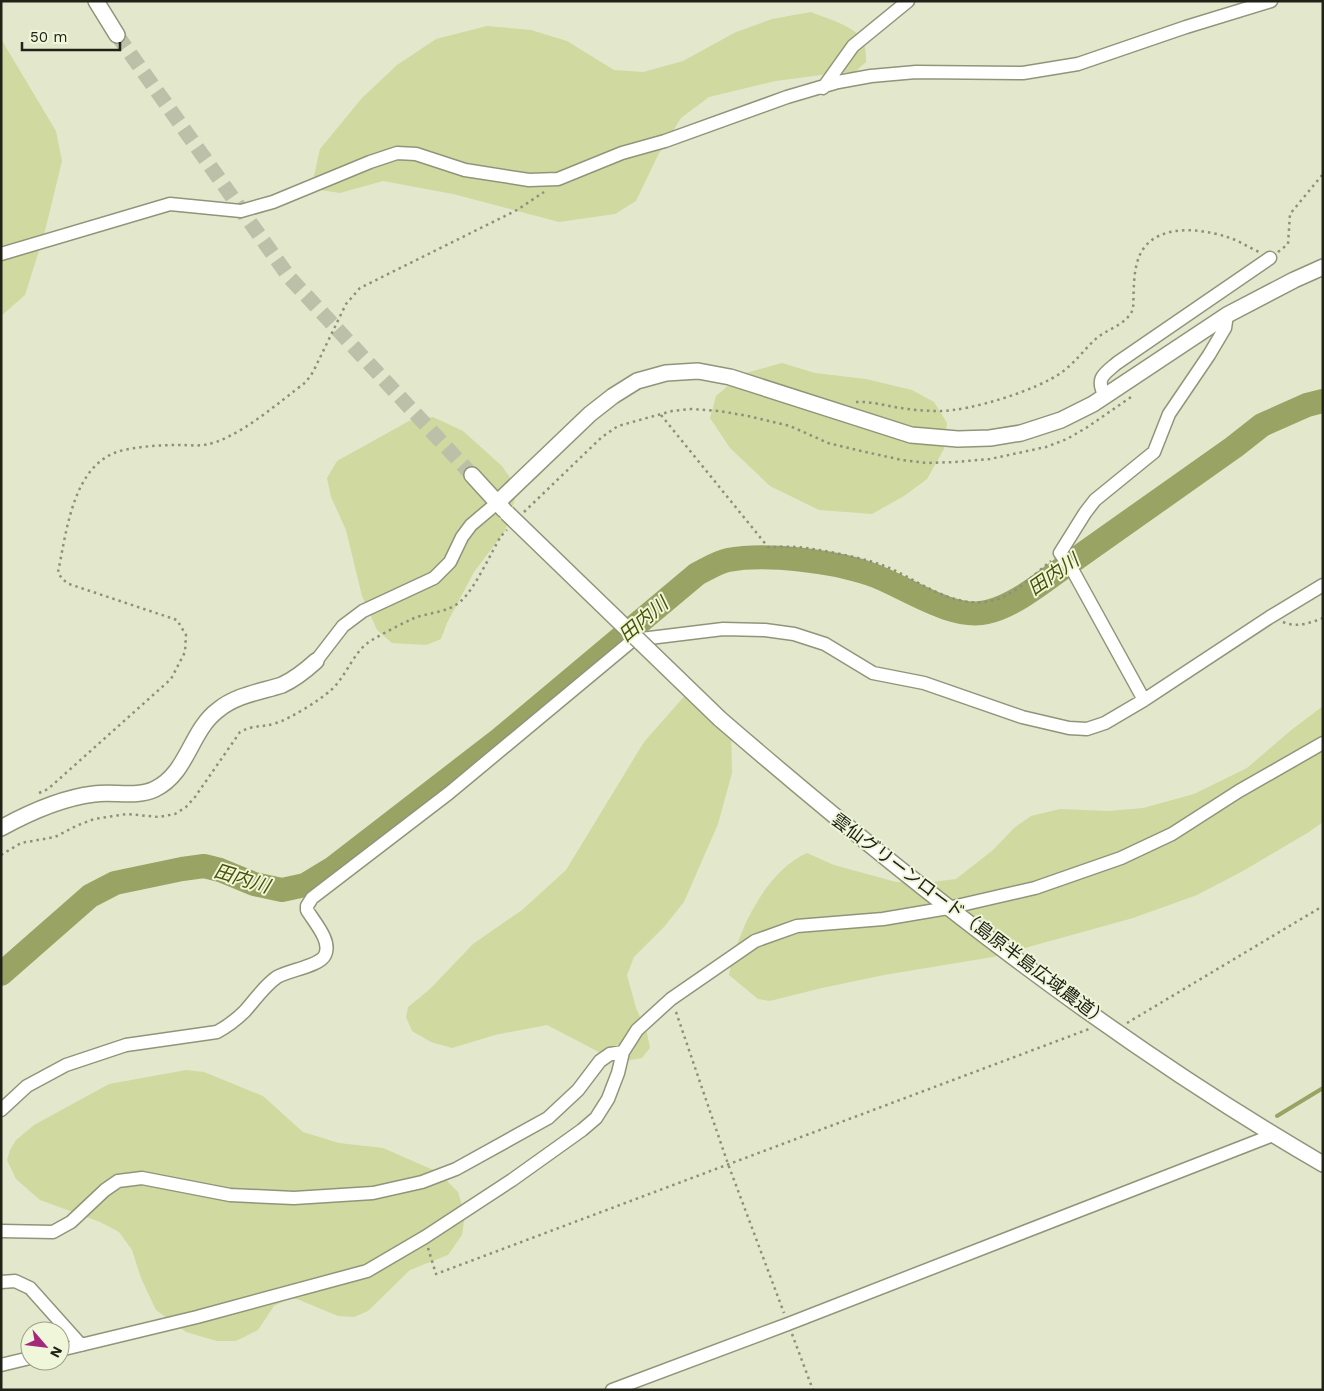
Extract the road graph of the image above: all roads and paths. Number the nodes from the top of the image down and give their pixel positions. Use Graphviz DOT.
graph roads {
  1 [pos="96,1"];
  2 [pos="908,1"];
  3 [pos="1271,1"];
  4 [pos="117,35"];
  5 [pos="823,88"];
  6 [pos="1323,174"];
  7 [pos="558,179"];
  8 [pos="1,254"];
  9 [pos="1270,258"];
  10 [pos="1323,267"];
  11 [pos="1227,315"];
  12 [pos="1141,390"];
  13 [pos="1105,396"];
  14 [pos="839,413"];
  15 [pos="661,415"];
  16 [pos="472,475"];
  17 [pos="508,510"];
  18 [pos="508,529"];
  19 [pos="1061,554"];
  20 [pos="1323,586"];
  21 [pos="1270,617"];
  22 [pos="1323,618"];
  23 [pos="316,661"];
  24 [pos="1144,700"];
  25 [pos="1323,743"];
  26 [pos="32,796"];
  27 [pos="1,828"];
  28 [pos="1,856"];
  29 [pos="1323,906"];
  30 [pos="948,908"];
  31 [pos="671,999"];
  32 [pos="1109,1027"];
  33 [pos="623,1052"];
  34 [pos="1,1110"];
  35 [pos="1272,1134"];
  36 [pos="728,1164"];
  37 [pos="1323,1164"];
  38 [pos="1,1231"];
  39 [pos="425,1237"];
  40 [pos="1,1282"];
  41 [pos="788,1324"];
  42 [pos="81,1345"];
  43 [pos="70,1348"];
  44 [pos="20,1360"];
  45 [pos="1,1365"];
  46 [pos="612,1390"];
  47 [pos="813,1390"];
  1 -- 4 [label="street"];
  2 -- 5 [label="street"];
  3 -- 5 [label="street"];
  5 -- 7 [label="street"];
  6 -- 9 [label="path"];
  7 -- 8 [label="street"];
  7 -- 26 [label="path"];
  9 -- 13 [label="street"];
  9 -- 14 [label="path"];
  10 -- 11 [label="street"];
  11 -- 13 [label="street"];
  11 -- 19 [label="street"];
  12 -- 15 [label="path"];
  13 -- 14 [label="street"];
  14 -- 17 [label="street"];
  15 -- 17 [label="path"];
  15 -- 19 [label="path"];
  16 -- 17 [label="street, 雲仙グリーンロード（島原半島広域農道）"];
  17 -- 23 [label="street"];
  17 -- 30 [label="street, 雲仙グリーンロード（島原半島広域農道）, bridge"];
  18 -- 28 [label="path"];
  19 -- 24 [label="street"];
  20 -- 21 [label="street"];
  21 -- 22 [label="path"];
  21 -- 24 [label="street"];
  23 -- 27 [label="street"];
  24 -- 34 [label="street"];
  25 -- 30 [label="street"];
  29 -- 32 [label="path"];
  30 -- 31 [label="street"];
  30 -- 32 [label="street, 雲仙グリーンロード（島原半島広域農道）"];
  31 -- 33 [label="street"];
  31 -- 36 [label="path"];
  32 -- 35 [label="street, 雲仙グリーンロード（島原半島広域農道）"];
  32 -- 36 [label="path"];
  33 -- 38 [label="street"];
  33 -- 39 [label="street"];
  35 -- 37 [label="street, 雲仙グリーンロード（島原半島広域農道）"];
  35 -- 41 [label="street"];
  36 -- 39 [label="path"];
  36 -- 41 [label="path"];
  39 -- 42 [label="street"];
  40 -- 42 [label="street"];
  41 -- 46 [label="street"];
  41 -- 47 [label="path"];
  42 -- 43 [label="street"];
  44 -- 45 [label="street"];
}
